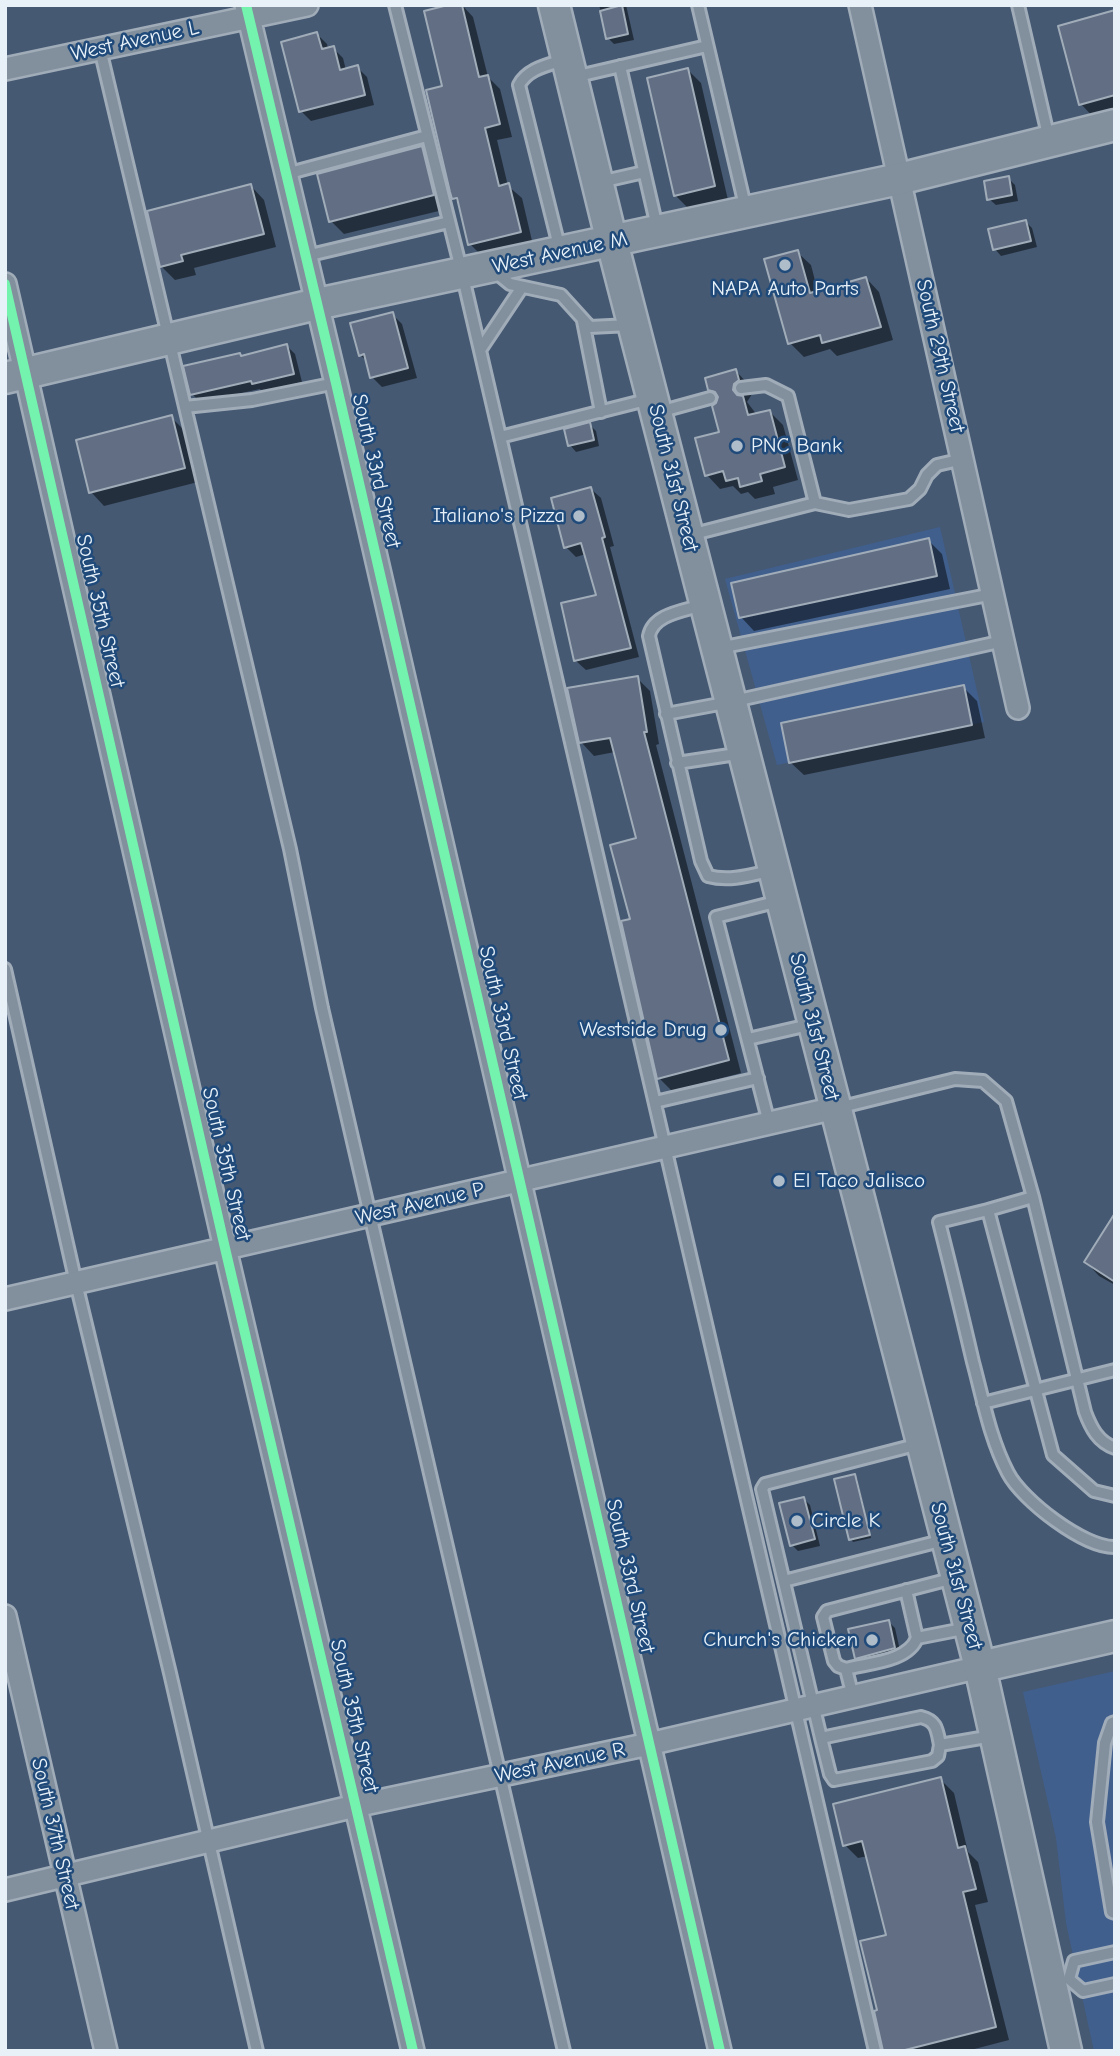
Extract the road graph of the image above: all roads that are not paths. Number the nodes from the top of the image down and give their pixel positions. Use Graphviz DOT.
graph roads {
  1 [pos="307,5"];
  2 [pos="395,5"];
  3 [pos="554,5"];
  4 [pos="698,5"];
  5 [pos="860,5"];
  6 [pos="1018,5"];
  7 [pos="248,11"];
  8 [pos="707,46"];
  9 [pos="100,49"];
  10 [pos="620,66"];
  11 [pos="569,68"];
  12 [pos="5,69"];
  13 [pos="1115,125"];
  14 [pos="427,136"];
  15 [pos="1050,141"];
  16 [pos="644,172"];
  17 [pos="286,174"];
  18 [pos="899,179"];
  19 [pos="597,183"];
  20 [pos="747,212"];
  21 [pos="449,222"];
  22 [pos="658,232"];
  23 [pos="612,242"];
  24 [pos="561,253"];
  25 [pos="306,256"];
  26 [pos="476,271"];
  27 [pos="5,284"];
  28 [pos="522,287"];
  29 [pos="317,304"];
  30 [pos="583,321"];
  31 [pos="633,325"];
  32 [pos="169,339"];
  33 [pos="480,350"];
  34 [pos="16,376"];
  35 [pos="336,383"];
  36 [pos="741,388"];
  37 [pos="710,398"];
  38 [pos="654,406"];
  39 [pos="185,407"];
  40 [pos="601,412"];
  41 [pos="500,437"];
  42 [pos="963,459"];
  43 [pos="815,503"];
  44 [pos="687,535"];
  45 [pos="993,594"];
  46 [pos="705,604"];
  47 [pos="1003,642"];
  48 [pos="717,649"];
  49 [pos="730,702"];
  50 [pos="1018,708"];
  51 [pos="666,714"];
  52 [pos="743,753"];
  53 [pos="677,763"];
  54 [pos="773,870"];
  55 [pos="781,901"];
  56 [pos="5,969"];
  57 [pos="813,1024"];
  58 [pos="748,1039"];
  59 [pos="758,1078"];
  60 [pos="655,1102"];
  61 [pos="835,1108"];
  62 [pos="769,1124"];
  63 [pos="665,1147"];
  64 [pos="519,1180"];
  65 [pos="1033,1197"];
  66 [pos="988,1210"];
  67 [pos="371,1215"];
  68 [pos="225,1248"];
  69 [pos="76,1283"];
  70 [pos="5,1299"];
  71 [pos="1113,1371"];
  72 [pos="1078,1379"];
  73 [pos="1115,1383"];
  74 [pos="1034,1390"];
  75 [pos="983,1403"];
  76 [pos="922,1443"];
  77 [pos="1115,1448"];
  78 [pos="1115,1496"];
  79 [pos="946,1539"];
  80 [pos="1115,1547"];
  81 [pos="957,1577"];
  82 [pos="784,1581"];
  83 [pos="905,1590"];
  84 [pos="5,1616"];
  85 [pos="970,1628"];
  86 [pos="1115,1636"];
  87 [pos="917,1638"];
  88 [pos="980,1667"];
  89 [pos="846,1668"];
  90 [pos="853,1697"];
  91 [pos="804,1709"];
  92 [pos="1115,1722"];
  93 [pos="995,1736"];
  94 [pos="821,1738"];
  95 [pos="649,1744"];
  96 [pos="940,1745"];
  97 [pos="501,1776"];
  98 [pos="355,1806"];
  99 [pos="208,1842"];
  100 [pos="65,1877"];
  101 [pos="5,1890"];
  102 [pos="1115,1913"];
  103 [pos="1115,1952"];
  104 [pos="1060,1982"];
  105 [pos="1115,1984"];
  106 [pos="106,2051"];
  107 [pos="257,2051"];
  108 [pos="413,2051"];
  109 [pos="564,2051"];
  110 [pos="720,2051"];
  111 [pos="875,2051"];
  112 [pos="1066,2051"];
  1 -- 7 [label="street, West Avenue L"];
  2 -- 14 [label="lane"];
  3 -- 11 [label="main road, South 31st Street"];
  4 -- 8 [label="lane"];
  5 -- 18 [label="street, South 29th Street"];
  6 -- 15 [label="lane"];
  7 -- 9 [label="street, West Avenue L"];
  7 -- 17 [label="street, South 33rd Street"];
  8 -- 10 [label="lane"];
  8 -- 20 [label="lane"];
  9 -- 12 [label="street, West Avenue L"];
  9 -- 32 [label="lane"];
  10 -- 11 [label="lane"];
  10 -- 16 [label="lane"];
  11 -- 19 [label="main road, South 31st Street"];
  11 -- 24 [label="lane"];
  13 -- 15 [label="main road, West Avenue M"];
  14 -- 17 [label="lane"];
  14 -- 21 [label="lane"];
  15 -- 18 [label="main road, West Avenue M"];
  16 -- 19 [label="lane"];
  16 -- 22 [label="lane"];
  17 -- 25 [label="street, South 33rd Street"];
  18 -- 20 [label="main road, West Avenue M"];
  18 -- 42 [label="street, South 29th Street"];
  19 -- 23 [label="main road, South 31st Street"];
  20 -- 22 [label="main road, West Avenue M"];
  21 -- 25 [label="lane"];
  21 -- 26 [label="lane"];
  22 -- 23 [label="main road, West Avenue M"];
  23 -- 24 [label="main road, West Avenue M"];
  23 -- 31 [label="main road, South 31st Street"];
  24 -- 26 [label="main road, West Avenue M"];
  25 -- 29 [label="street, South 33rd Street"];
  26 -- 28 [label="lane"];
  26 -- 29 [label="main road, West Avenue M"];
  26 -- 33 [label="lane"];
  27 -- 34 [label="street, South 35th Street"];
  28 -- 30 [label="lane"];
  28 -- 33 [label="lane"];
  29 -- 32 [label="main road, West Avenue M"];
  29 -- 35 [label="street, South 33rd Street"];
  30 -- 31 [label="lane"];
  30 -- 40 [label="lane"];
  31 -- 38 [label="main road, South 31st Street"];
  32 -- 34 [label="main road, West Avenue M"];
  32 -- 39 [label="lane"];
  33 -- 41 [label="lane"];
  34 -- 68 [label="street, South 35th Street"];
  35 -- 39 [label="lane"];
  35 -- 64 [label="street, South 33rd Street"];
  36 -- 43 [label="lane"];
  37 -- 38 [label="lane"];
  38 -- 40 [label="lane"];
  38 -- 44 [label="main road, South 31st Street"];
  39 -- 67 [label="lane"];
  40 -- 41 [label="lane"];
  41 -- 60 [label="lane"];
  42 -- 43 [label="lane"];
  42 -- 45 [label="street, South 29th Street"];
  43 -- 44 [label="lane"];
  44 -- 46 [label="main road, South 31st Street"];
  45 -- 47 [label="street, South 29th Street"];
  45 -- 48 [label="lane"];
  46 -- 48 [label="main road, South 31st Street"];
  46 -- 51 [label="lane"];
  47 -- 49 [label="lane"];
  47 -- 50 [label="street, South 29th Street"];
  48 -- 49 [label="main road, South 31st Street"];
  49 -- 51 [label="lane"];
  49 -- 52 [label="main road, South 31st Street"];
  51 -- 53 [label="lane"];
  52 -- 53 [label="lane"];
  52 -- 54 [label="main road, South 31st Street"];
  53 -- 54 [label="lane"];
  54 -- 55 [label="main road, South 31st Street"];
  55 -- 57 [label="main road, South 31st Street"];
  55 -- 58 [label="lane"];
  56 -- 69 [label="lane"];
  57 -- 58 [label="lane"];
  57 -- 61 [label="main road, South 31st Street"];
  58 -- 59 [label="lane"];
  59 -- 60 [label="lane"];
  59 -- 62 [label="lane"];
  60 -- 63 [label="lane"];
  61 -- 62 [label="street, West Avenue P"];
  61 -- 65 [label="lane"];
  61 -- 76 [label="main road, South 31st Street"];
  62 -- 63 [label="street, West Avenue P"];
  63 -- 64 [label="street, West Avenue P"];
  63 -- 91 [label="lane"];
  64 -- 67 [label="street, West Avenue P"];
  64 -- 95 [label="street, South 33rd Street"];
  65 -- 66 [label="lane"];
  65 -- 72 [label="lane"];
  66 -- 74 [label="lane"];
  66 -- 75 [label="lane"];
  67 -- 68 [label="street, West Avenue P"];
  67 -- 97 [label="lane"];
  68 -- 69 [label="street, West Avenue P"];
  68 -- 98 [label="street, South 35th Street"];
  69 -- 70 [label="street, West Avenue P"];
  69 -- 99 [label="lane"];
  71 -- 72 [label="lane"];
  71 -- 73 [label="lane"];
  72 -- 74 [label="lane"];
  72 -- 77 [label="lane"];
  74 -- 75 [label="lane"];
  74 -- 78 [label="lane"];
  75 -- 80 [label="lane"];
  76 -- 79 [label="main road, South 31st Street"];
  76 -- 82 [label="lane"];
  79 -- 81 [label="main road, South 31st Street"];
  79 -- 82 [label="lane"];
  81 -- 83 [label="lane"];
  81 -- 85 [label="main road, South 31st Street"];
  82 -- 91 [label="lane"];
  83 -- 87 [label="lane"];
  83 -- 89 [label="lane"];
  84 -- 100 [label="street, South 37th Street"];
  85 -- 87 [label="lane"];
  85 -- 88 [label="main road, South 31st Street"];
  86 -- 88 [label="main road, West Avenue R"];
  87 -- 89 [label="lane"];
  88 -- 90 [label="street, West Avenue R"];
  88 -- 93 [label="main road, South 31st Street"];
  89 -- 90 [label="lane"];
  90 -- 91 [label="street, West Avenue R"];
  91 -- 94 [label="lane"];
  91 -- 95 [label="street, West Avenue R"];
  91 -- 111 [label="lane"];
  92 -- 102 [label="lane"];
  93 -- 96 [label="lane"];
  93 -- 104 [label="main road, South 31st Street"];
  94 -- 96 [label="lane"];
  94 -- 96 [label="lane"];
  95 -- 97 [label="street, West Avenue R"];
  95 -- 110 [label="street, South 33rd Street"];
  97 -- 98 [label="street, West Avenue R"];
  97 -- 109 [label="lane"];
  98 -- 99 [label="street, West Avenue R"];
  98 -- 108 [label="street, South 35th Street"];
  99 -- 100 [label="street, West Avenue R"];
  99 -- 107 [label="lane"];
  100 -- 101 [label="street, West Avenue R"];
  100 -- 106 [label="street, South 37th Street"];
  103 -- 104 [label="lane"];
  104 -- 105 [label="lane"];
  104 -- 112 [label="main road, South 31st Street"];
}
